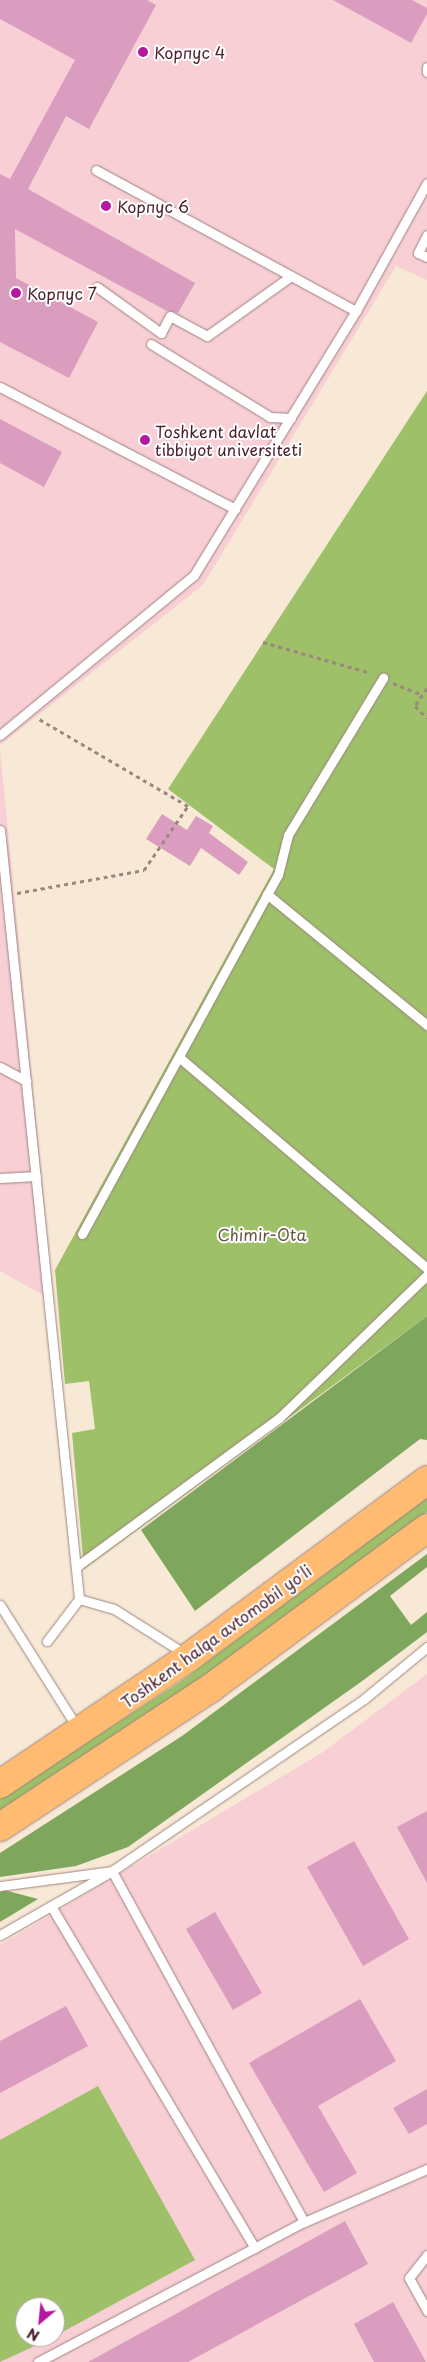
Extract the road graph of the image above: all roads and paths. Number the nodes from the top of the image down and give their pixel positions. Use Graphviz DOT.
graph roads {
  1 [pos="427,67"];
  2 [pos="427,72"];
  3 [pos="96,170"];
  4 [pos="427,183"];
  5 [pos="427,235"];
  6 [pos="427,257"];
  7 [pos="291,276"];
  8 [pos="97,287"];
  9 [pos="356,311"];
  10 [pos="151,344"];
  11 [pos="0,387"];
  12 [pos="291,418"];
  13 [pos="236,509"];
  14 [pos="263,642"];
  15 [pos="383,678"];
  16 [pos="427,688"];
  17 [pos="422,695"];
  18 [pos="27,713"];
  19 [pos="427,718"];
  20 [pos="0,735"];
  21 [pos="0,830"];
  22 [pos="267,894"];
  23 [pos="7,895"];
  24 [pos="427,1025"];
  25 [pos="180,1058"];
  26 [pos="0,1067"];
  27 [pos="26,1081"];
  28 [pos="36,1176"];
  29 [pos="0,1178"];
  30 [pos="82,1234"];
  31 [pos="427,1268"];
  32 [pos="427,1275"];
  33 [pos="427,1480"];
  34 [pos="427,1528"];
  35 [pos="76,1566"];
  36 [pos="80,1599"];
  37 [pos="0,1605"];
  38 [pos="47,1641"];
  39 [pos="427,1647"];
  40 [pos="189,1657"];
  41 [pos="80,1732"];
  42 [pos="0,1784"];
  43 [pos="0,1827"];
  44 [pos="112,1871"];
  45 [pos="0,1886"];
  46 [pos="50,1906"];
  47 [pos="0,1935"];
  48 [pos="427,2170"];
  49 [pos="304,2222"];
  50 [pos="255,2248"];
  51 [pos="427,2255"];
  52 [pos="427,2312"];
  53 [pos="38,2362"];
  1 -- 2 [label="lane"];
  3 -- 7 [label="lane"];
  4 -- 9 [label="lane"];
  5 -- 6 [label="lane"];
  7 -- 8 [label="lane"];
  7 -- 9 [label="lane"];
  9 -- 12 [label="lane"];
  10 -- 12 [label="lane"];
  11 -- 13 [label="lane"];
  12 -- 13 [label="lane"];
  13 -- 18 [label="lane"];
  14 -- 15 [label="path"];
  15 -- 17 [label="path"];
  15 -- 22 [label="lane"];
  16 -- 17 [label="path"];
  17 -- 19 [label="path"];
  18 -- 20 [label="lane"];
  18 -- 23 [label="path"];
  21 -- 23 [label="lane"];
  22 -- 24 [label="lane"];
  22 -- 25 [label="lane"];
  23 -- 27 [label="lane"];
  25 -- 30 [label="lane"];
  25 -- 31 [label="lane"];
  26 -- 27 [label="lane"];
  27 -- 28 [label="lane"];
  28 -- 29 [label="lane"];
  28 -- 35 [label="lane"];
  32 -- 35 [label="lane"];
  33 -- 40 [label="highway, Toshkent halqa avtomobil yo'li"];
  34 -- 43 [label="highway"];
  35 -- 36 [label="lane"];
  36 -- 38 [label="lane"];
  36 -- 40 [label="lane"];
  37 -- 41 [label="lane"];
  39 -- 44 [label="lane"];
  40 -- 41 [label="highway, Toshkent halqa avtomobil yo'li"];
  41 -- 42 [label="highway, Toshkent halqa avtomobil yo'li"];
  44 -- 45 [label="lane"];
  44 -- 46 [label="lane"];
  44 -- 49 [label="lane"];
  46 -- 47 [label="lane"];
  46 -- 50 [label="lane"];
  48 -- 49 [label="lane"];
  49 -- 50 [label="lane"];
  50 -- 53 [label="lane"];
  51 -- 52 [label="lane"];
}
